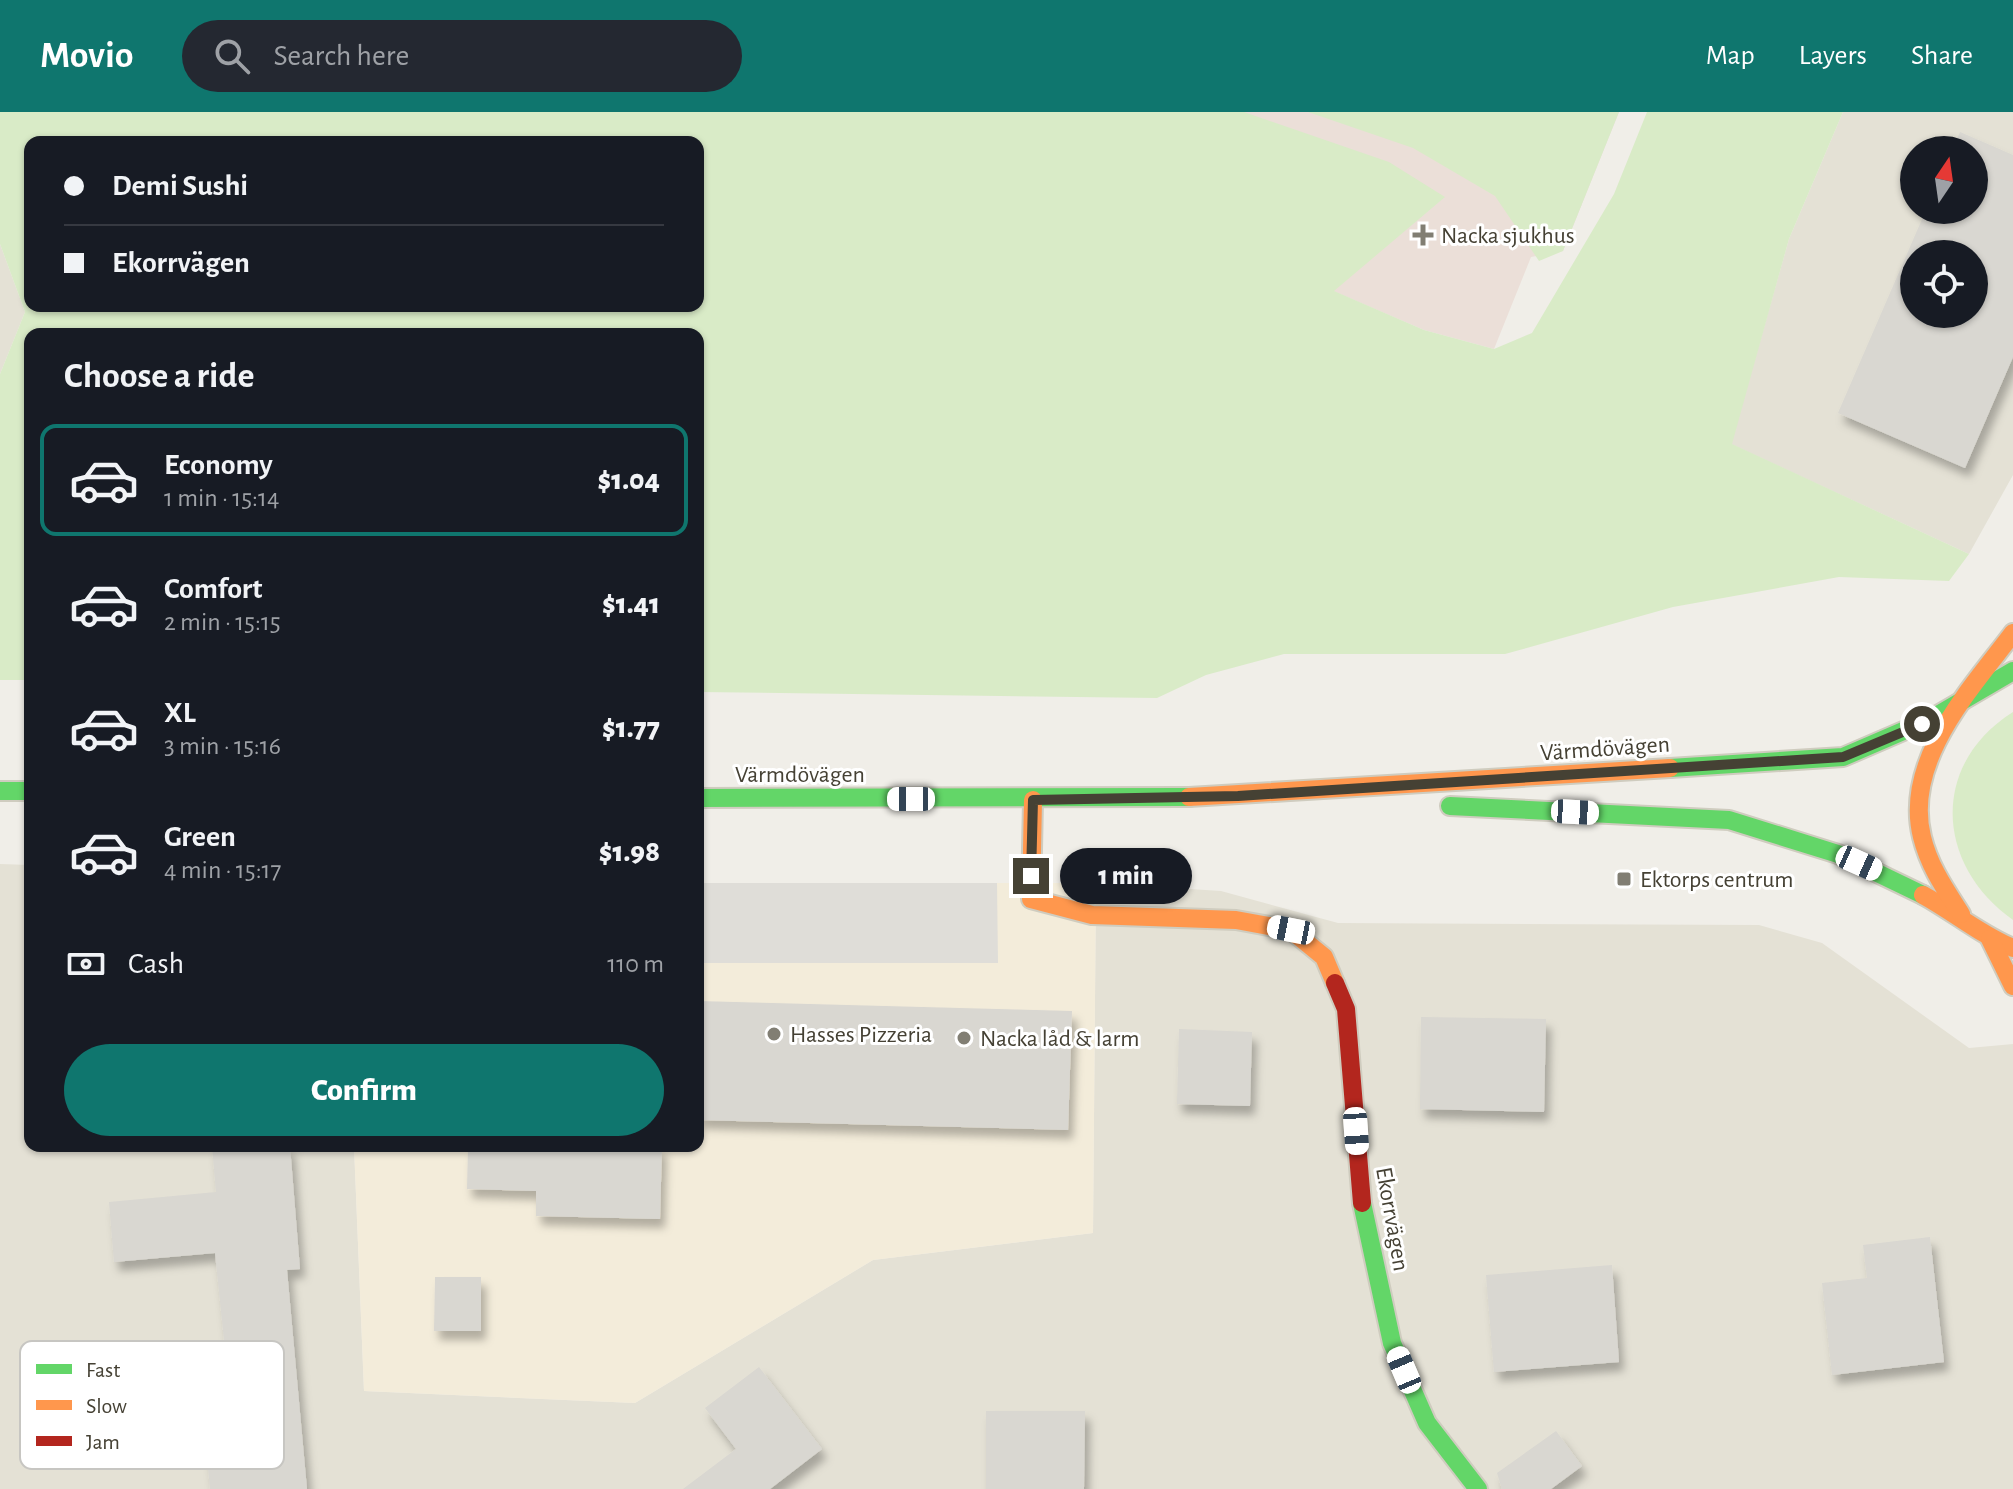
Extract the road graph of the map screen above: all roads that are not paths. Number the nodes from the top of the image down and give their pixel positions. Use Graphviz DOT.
graph roads {
  1 [pos="2013,633"];
  2 [pos="2013,671"];
  3 [pos="1964,701"];
  4 [pos="0,791"];
  5 [pos="24,791"];
  6 [pos="1238,796"];
  7 [pos="704,798"];
  8 [pos="1033,800"];
  9 [pos="1396,804"];
  10 [pos="1428,805"];
  11 [pos="1962,916"];
  12 [pos="1990,939"];
  13 [pos="2013,948"];
  14 [pos="2013,986"];
  15 [pos="1478,1489"];
  1 -- 3 [label="main road"];
  2 -- 3 [label="main road, Värmdövägen"];
  3 -- 6 [label="main road, Värmdövägen"];
  3 -- 11 [label="main road, Värmdövägen"];
  4 -- 5 [label="main road"];
  6 -- 8 [label="main road, Värmdövägen"];
  6 -- 9 [label="main road, Värmdövägen"];
  7 -- 8 [label="main road, Värmdövägen"];
  8 -- 15 [label="main road, Ekorrvägen"];
  10 -- 11 [label="main road, Värmdövägen"];
  11 -- 12 [label="main road, Värmdövägen"];
  12 -- 13 [label="main road, Värmdövägen"];
  12 -- 14 [label="main road"];
}
